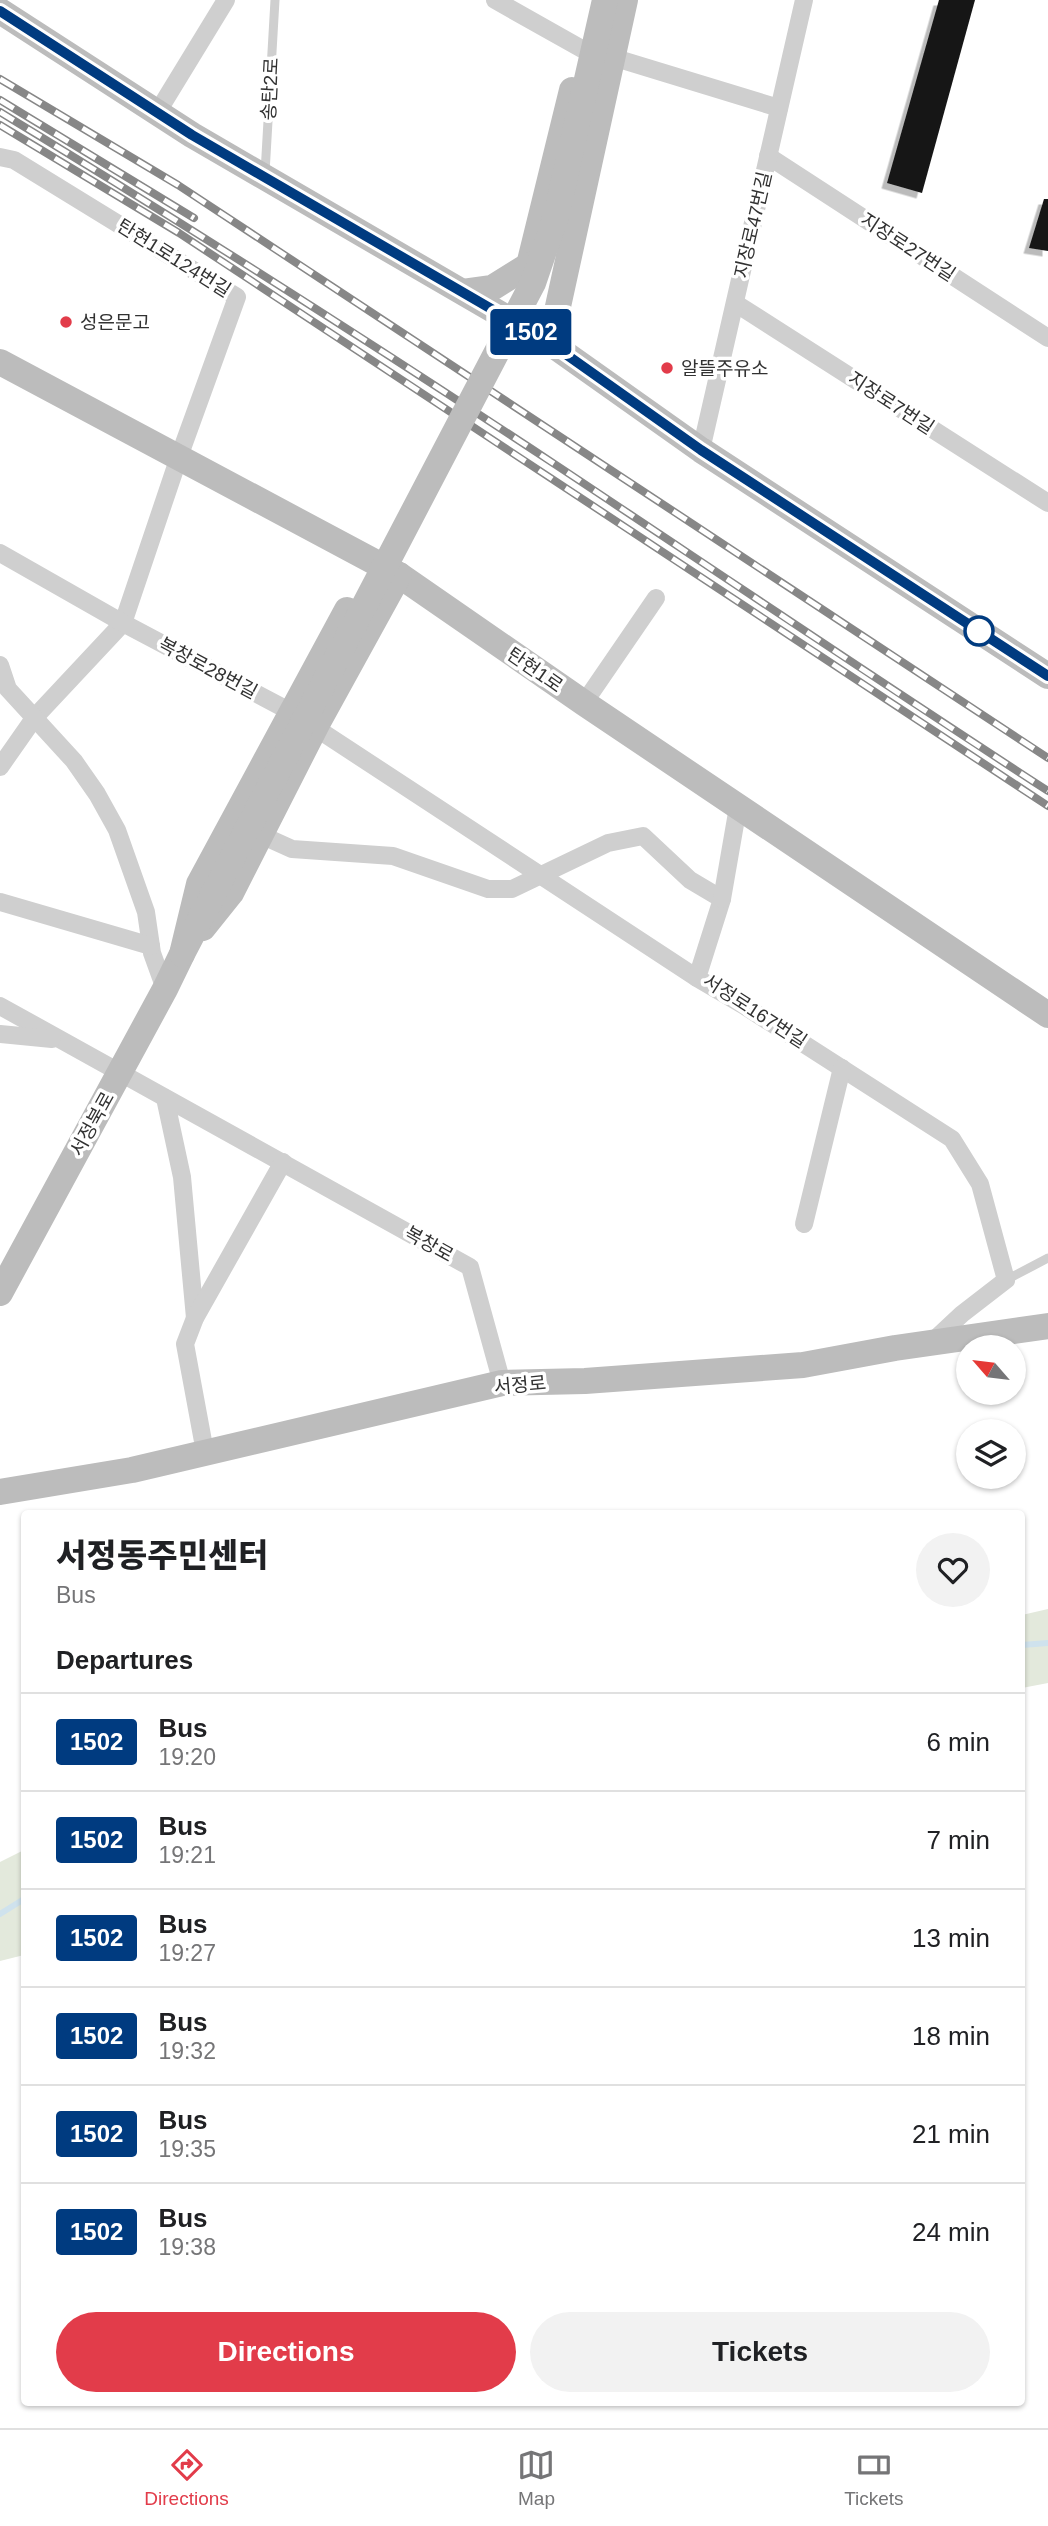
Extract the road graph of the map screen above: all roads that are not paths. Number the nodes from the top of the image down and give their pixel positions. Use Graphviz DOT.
graph roads {
  1 [pos="226,0"];
  2 [pos="275,0"];
  3 [pos="495,0"];
  4 [pos="592,0"];
  5 [pos="605,0"];
  6 [pos="625,0"];
  7 [pos="804,0"];
  8 [pos="0,11"];
  9 [pos="582,49"];
  10 [pos="612,57"];
  11 [pos="779,108"];
  12 [pos="157,113"];
  13 [pos="768,156"];
  14 [pos="0,157"];
  15 [pos="265,178"];
  16 [pos="529,265"];
  17 [pos="463,292"];
  18 [pos="735,303"];
  19 [pos="503,316"];
  20 [pos="1048,338"];
  21 [pos="550,343"];
  22 [pos="1,364"];
  23 [pos="701,450"];
  24 [pos="179,457"];
  25 [pos="1048,503"];
  26 [pos="0,554"];
  27 [pos="373,562"];
  28 [pos="399,575"];
  29 [pos="656,598"];
  30 [pos="123,623"];
  31 [pos="0,665"];
  32 [pos="1048,676"];
  33 [pos="584,703"];
  34 [pos="293,713"];
  35 [pos="35,717"];
  36 [pos="316,728"];
  37 [pos="0,767"];
  38 [pos="738,807"];
  39 [pos="261,835"];
  40 [pos="540,875"];
  41 [pos="722,899"];
  42 [pos="0,902"];
  43 [pos="151,946"];
  44 [pos="182,954"];
  45 [pos="697,978"];
  46 [pos="165,989"];
  47 [pos="0,1006"];
  48 [pos="1048,1015"];
  49 [pos="0,1034"];
  50 [pos="62,1040"];
  51 [pos="842,1068"];
  52 [pos="120,1074"];
  53 [pos="165,1098"];
  54 [pos="283,1162"];
  55 [pos="804,1223"];
  56 [pos="1048,1258"];
  57 [pos="1006,1280"];
  58 [pos="2,1282"];
  59 [pos="195,1318"];
  60 [pos="1048,1325"];
  61 [pos="932,1342"];
  62 [pos="502,1383"];
  63 [pos="205,1452"];
  64 [pos="0,1492"];
  1 -- 12 [label="street"];
  2 -- 15 [label="lane, 송탄2로"];
  3 -- 9 [label="street"];
  4 -- 9 [label="street"];
  5 -- 44 [label="street, bridge"];
  6 -- 10 [label="street"];
  7 -- 11 [label="street, 지장로47번길"];
  8 -- 12 [label="street"];
  9 -- 16 [label="street"];
  10 -- 11 [label="street"];
  10 -- 21 [label="street"];
  11 -- 13 [label="street, 지장로47번길"];
  12 -- 15 [label="street"];
  13 -- 18 [label="street, 지장로47번길"];
  13 -- 20 [label="street, 지장로27번길"];
  14 -- 24 [label="street, 탄현1로124번길"];
  15 -- 17 [label="street"];
  16 -- 17 [label="street"];
  16 -- 19 [label="street"];
  17 -- 19 [label="street"];
  18 -- 23 [label="street, 지장로47번길"];
  18 -- 25 [label="street, 지장로7번길"];
  19 -- 21 [label="street"];
  21 -- 23 [label="street"];
  22 -- 24 [label="street, 탄현1로"];
  23 -- 32 [label="street"];
  24 -- 27 [label="street, 탄현1로"];
  24 -- 30 [label="street"];
  26 -- 30 [label="street, 복창로28번길"];
  27 -- 28 [label="street, 탄현1로"];
  27 -- 34 [label="street"];
  28 -- 33 [label="street, 탄현1로"];
  28 -- 36 [label="street"];
  29 -- 33 [label="street"];
  30 -- 34 [label="street, 복창로28번길"];
  30 -- 35 [label="street"];
  31 -- 35 [label="street"];
  33 -- 38 [label="street, 탄현1로"];
  34 -- 36 [label="street, 복창로28번길"];
  34 -- 44 [label="street"];
  35 -- 37 [label="street"];
  35 -- 43 [label="street"];
  36 -- 39 [label="street"];
  36 -- 40 [label="street, 복창로28번길"];
  38 -- 41 [label="street, 서정로167번길"];
  38 -- 48 [label="street, 탄현1로"];
  39 -- 40 [label="street"];
  39 -- 44 [label="street"];
  40 -- 41 [label="street"];
  40 -- 45 [label="street, 복창로28번길"];
  41 -- 45 [label="street, 서정로167번길"];
  42 -- 43 [label="street"];
  43 -- 46 [label="street"];
  44 -- 46 [label="street, 서정북로"];
  45 -- 51 [label="street, 서정로167번길"];
  46 -- 52 [label="street, 서정북로"];
  47 -- 50 [label="street, 복창로"];
  49 -- 50 [label="street"];
  50 -- 52 [label="street, 복창로"];
  51 -- 55 [label="street"];
  51 -- 57 [label="street, 서정로167번길"];
  52 -- 53 [label="street, 복창로"];
  52 -- 58 [label="street, 서정북로"];
  53 -- 54 [label="street, 복창로"];
  53 -- 59 [label="street"];
  54 -- 59 [label="street"];
  54 -- 62 [label="street, 복창로"];
  56 -- 57 [label="lane"];
  57 -- 61 [label="street"];
  59 -- 63 [label="street"];
  60 -- 61 [label="street, 서정로"];
  61 -- 62 [label="street, 서정로"];
  62 -- 63 [label="street, 서정로"];
  63 -- 64 [label="street, 서정로"];
}
